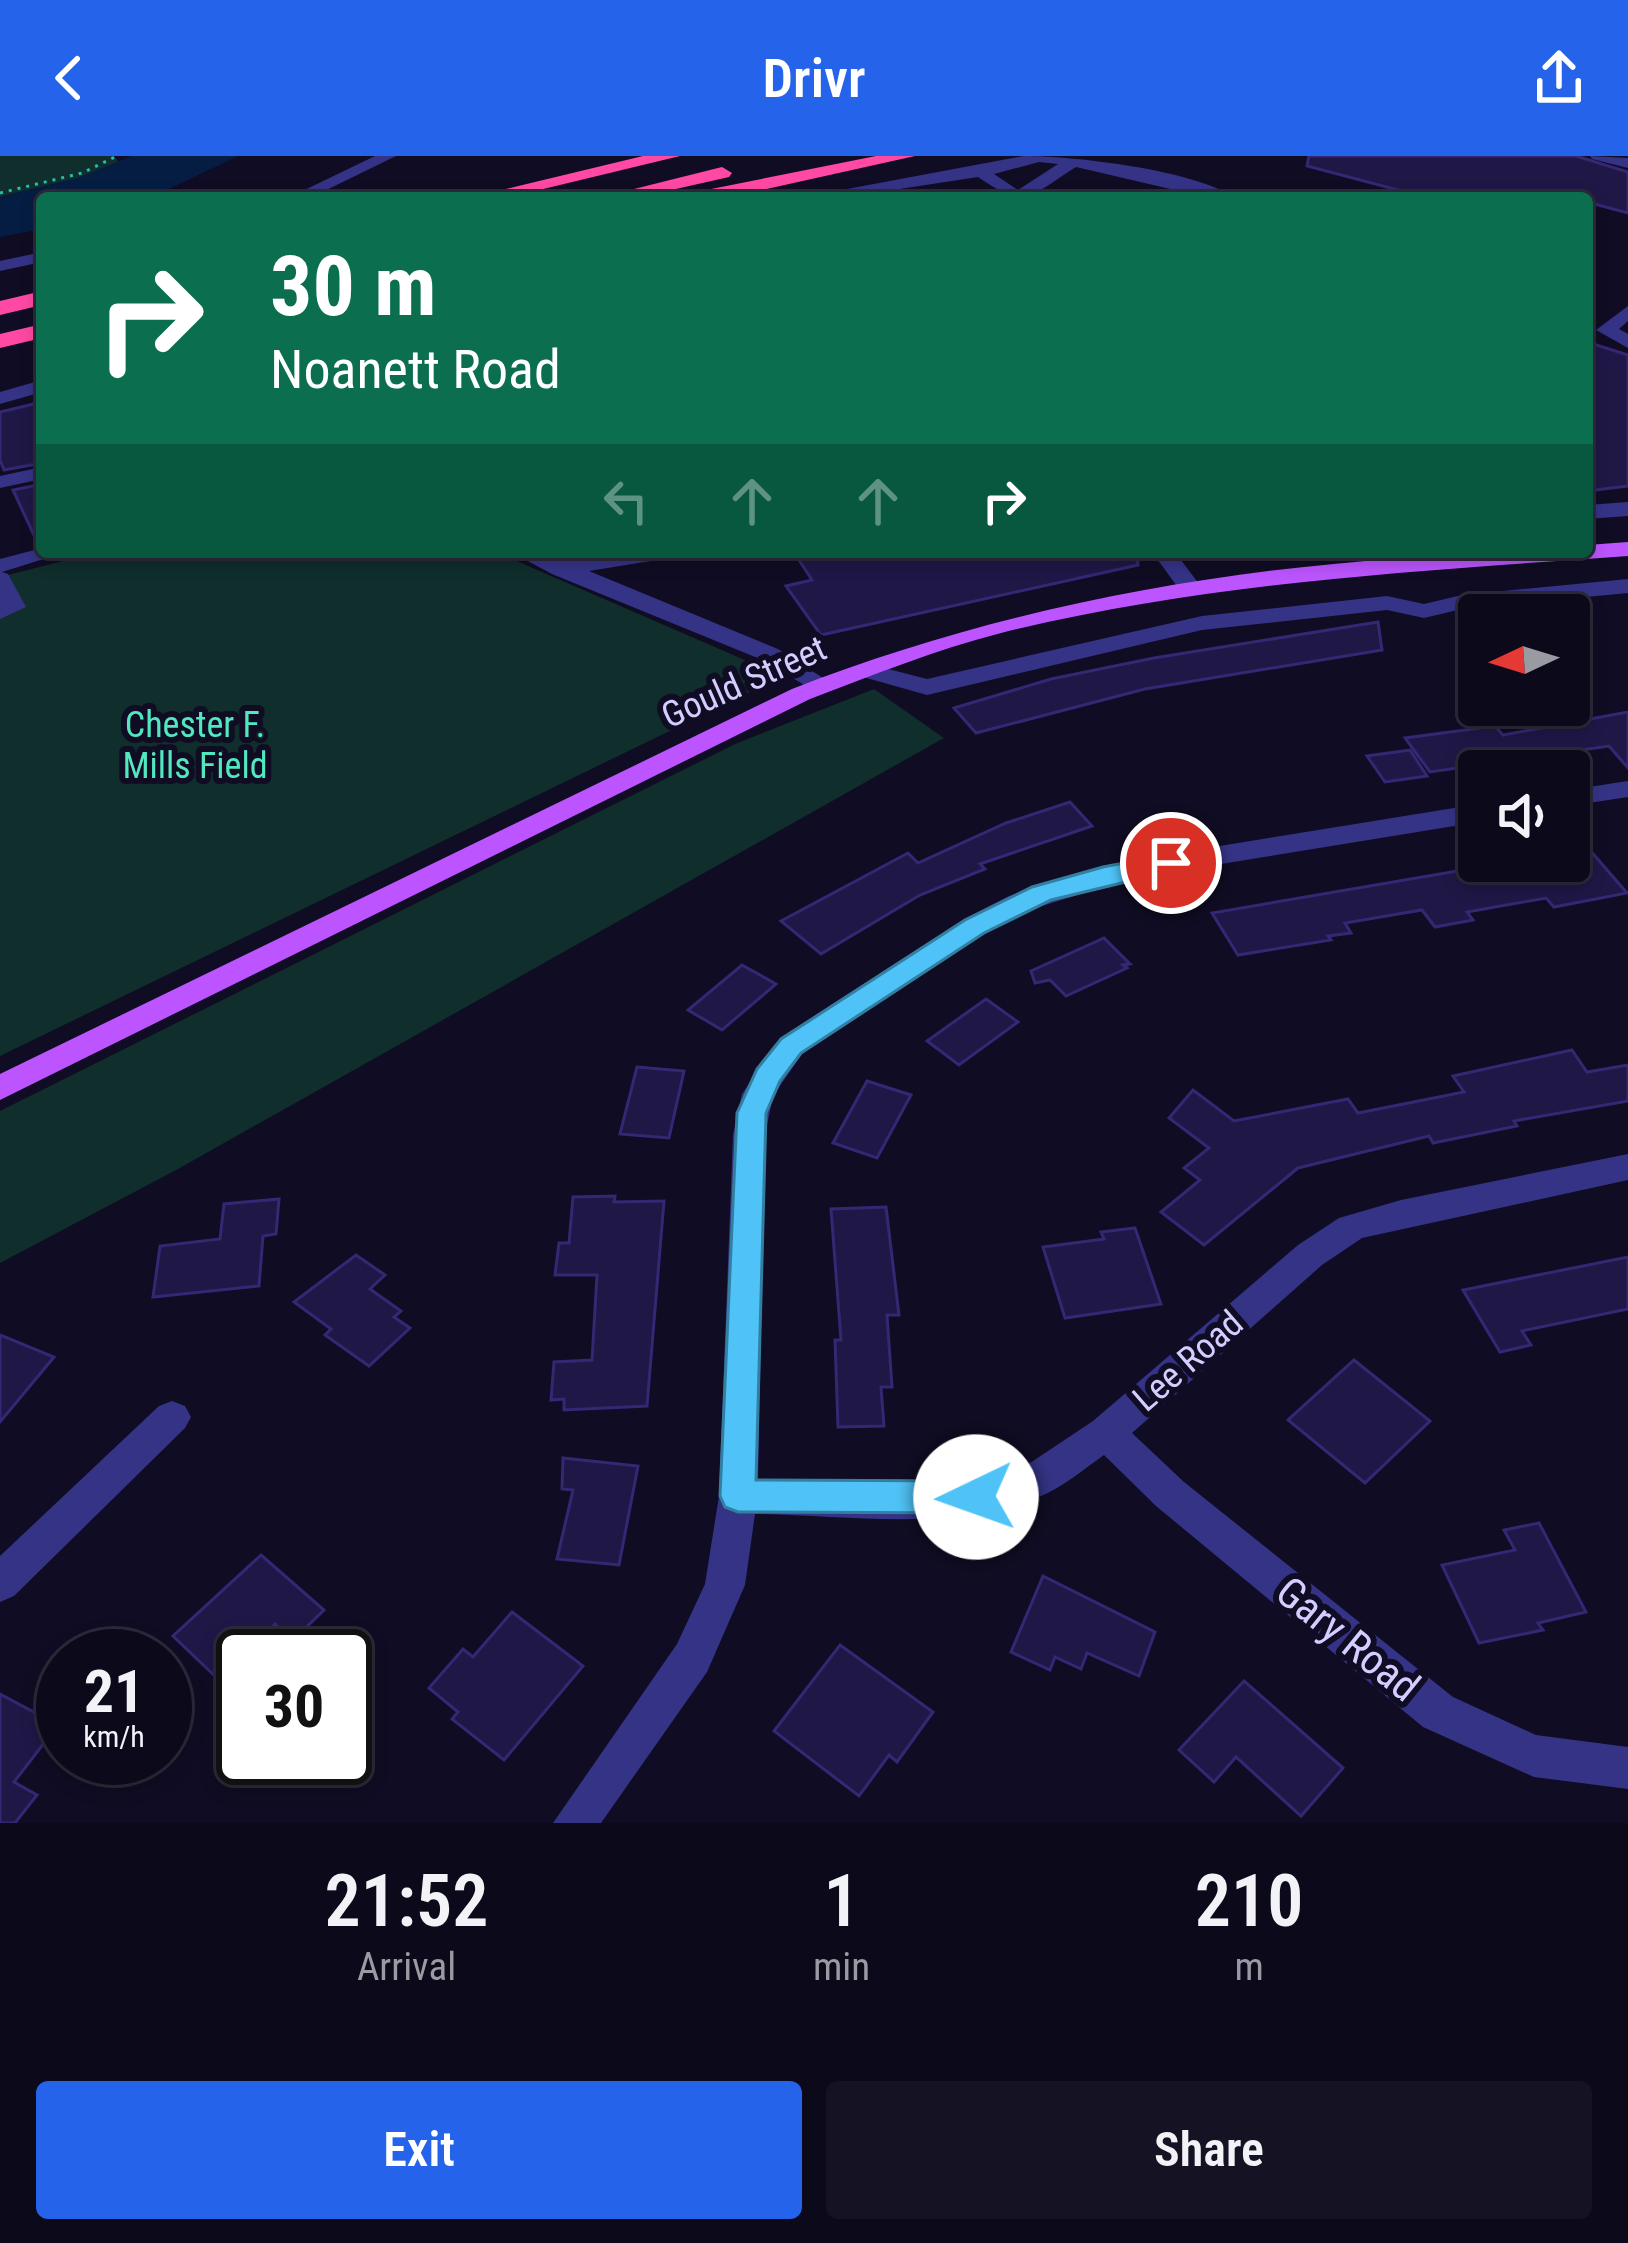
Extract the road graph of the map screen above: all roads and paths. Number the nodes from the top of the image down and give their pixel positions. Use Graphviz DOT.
graph roads {
  1 [pos="116,156"];
  2 [pos="388,156"];
  3 [pos="648,156"];
  4 [pos="670,156"];
  5 [pos="802,156"];
  6 [pos="905,156"];
  7 [pos="1598,156"];
  8 [pos="1076,160"];
  9 [pos="1628,163"];
  10 [pos="596,172"];
  11 [pos="981,172"];
  12 [pos="309,192"];
  13 [pos="505,192"];
  14 [pos="636,192"];
  15 [pos="726,192"];
  16 [pos="867,192"];
  17 [pos="1011,192"];
  18 [pos="1026,192"];
  19 [pos="1204,192"];
  20 [pos="0,193"];
  21 [pos="36,258"];
  22 [pos="0,266"];
  23 [pos="36,299"];
  24 [pos="0,308"];
  25 [pos="1628,312"];
  26 [pos="36,332"];
  27 [pos="0,341"];
  28 [pos="1628,342"];
  29 [pos="36,388"];
  30 [pos="0,398"];
  31 [pos="36,474"];
  32 [pos="0,482"];
  33 [pos="1628,509"];
  34 [pos="1593,512"];
  35 [pos="1628,549"];
  36 [pos="1593,551"];
  37 [pos="36,557"];
  38 [pos="535,558"];
  39 [pos="627,558"];
  40 [pos="1168,558"];
  41 [pos="1475,558"];
  42 [pos="0,566"];
  43 [pos="560,569"];
  44 [pos="0,579"];
  45 [pos="1628,586"];
  46 [pos="1190,588"];
  47 [pos="0,612"];
  48 [pos="865,670"];
  49 [pos="822,685"];
  50 [pos="1628,788"];
  51 [pos="1590,794"];
  52 [pos="1458,816"];
  53 [pos="0,1088"];
  54 [pos="1628,1167"];
  55 [pos="172,1418"];
  56 [pos="1106,1433"];
  57 [pos="738,1496"];
  58 [pos="0,1583"];
  59 [pos="1628,1768"];
  60 [pos="575,1823"];
  1 -- 20 [label="path"];
  2 -- 12 [label="street"];
  3 -- 10 [label="highway"];
  4 -- 10 [label="highway"];
  5 -- 14 [label="highway"];
  6 -- 15 [label="highway"];
  7 -- 9 [label="street"];
  8 -- 11 [label="street"];
  8 -- 18 [label="street"];
  8 -- 19 [label="street"];
  10 -- 13 [label="highway"];
  11 -- 16 [label="street"];
  11 -- 17 [label="street"];
  21 -- 22 [label="street"];
  23 -- 24 [label="highway"];
  25 -- 28 [label="street"];
  26 -- 27 [label="highway"];
  29 -- 30 [label="street"];
  31 -- 32 [label="street"];
  33 -- 34 [label="street"];
  35 -- 36 [label="main road, Gould Street"];
  37 -- 42 [label="street"];
  38 -- 43 [label="street"];
  39 -- 43 [label="street"];
  40 -- 46 [label="street"];
  41 -- 46 [label="main road, Gould Street"];
  43 -- 49 [label="street"];
  44 -- 47 [label="street"];
  45 -- 48 [label="street"];
  46 -- 48 [label="main road, Gould Street"];
  48 -- 49 [label="main road, Gould Street"];
  49 -- 53 [label="main road, Gould Street"];
  50 -- 51 [label="street"];
  52 -- 57 [label="street"];
  54 -- 56 [label="street, Lee Road"];
  55 -- 58 [label="street"];
  56 -- 57 [label="street, Lee Road"];
  56 -- 59 [label="street, Gary Road"];
  57 -- 60 [label="street"];
}
